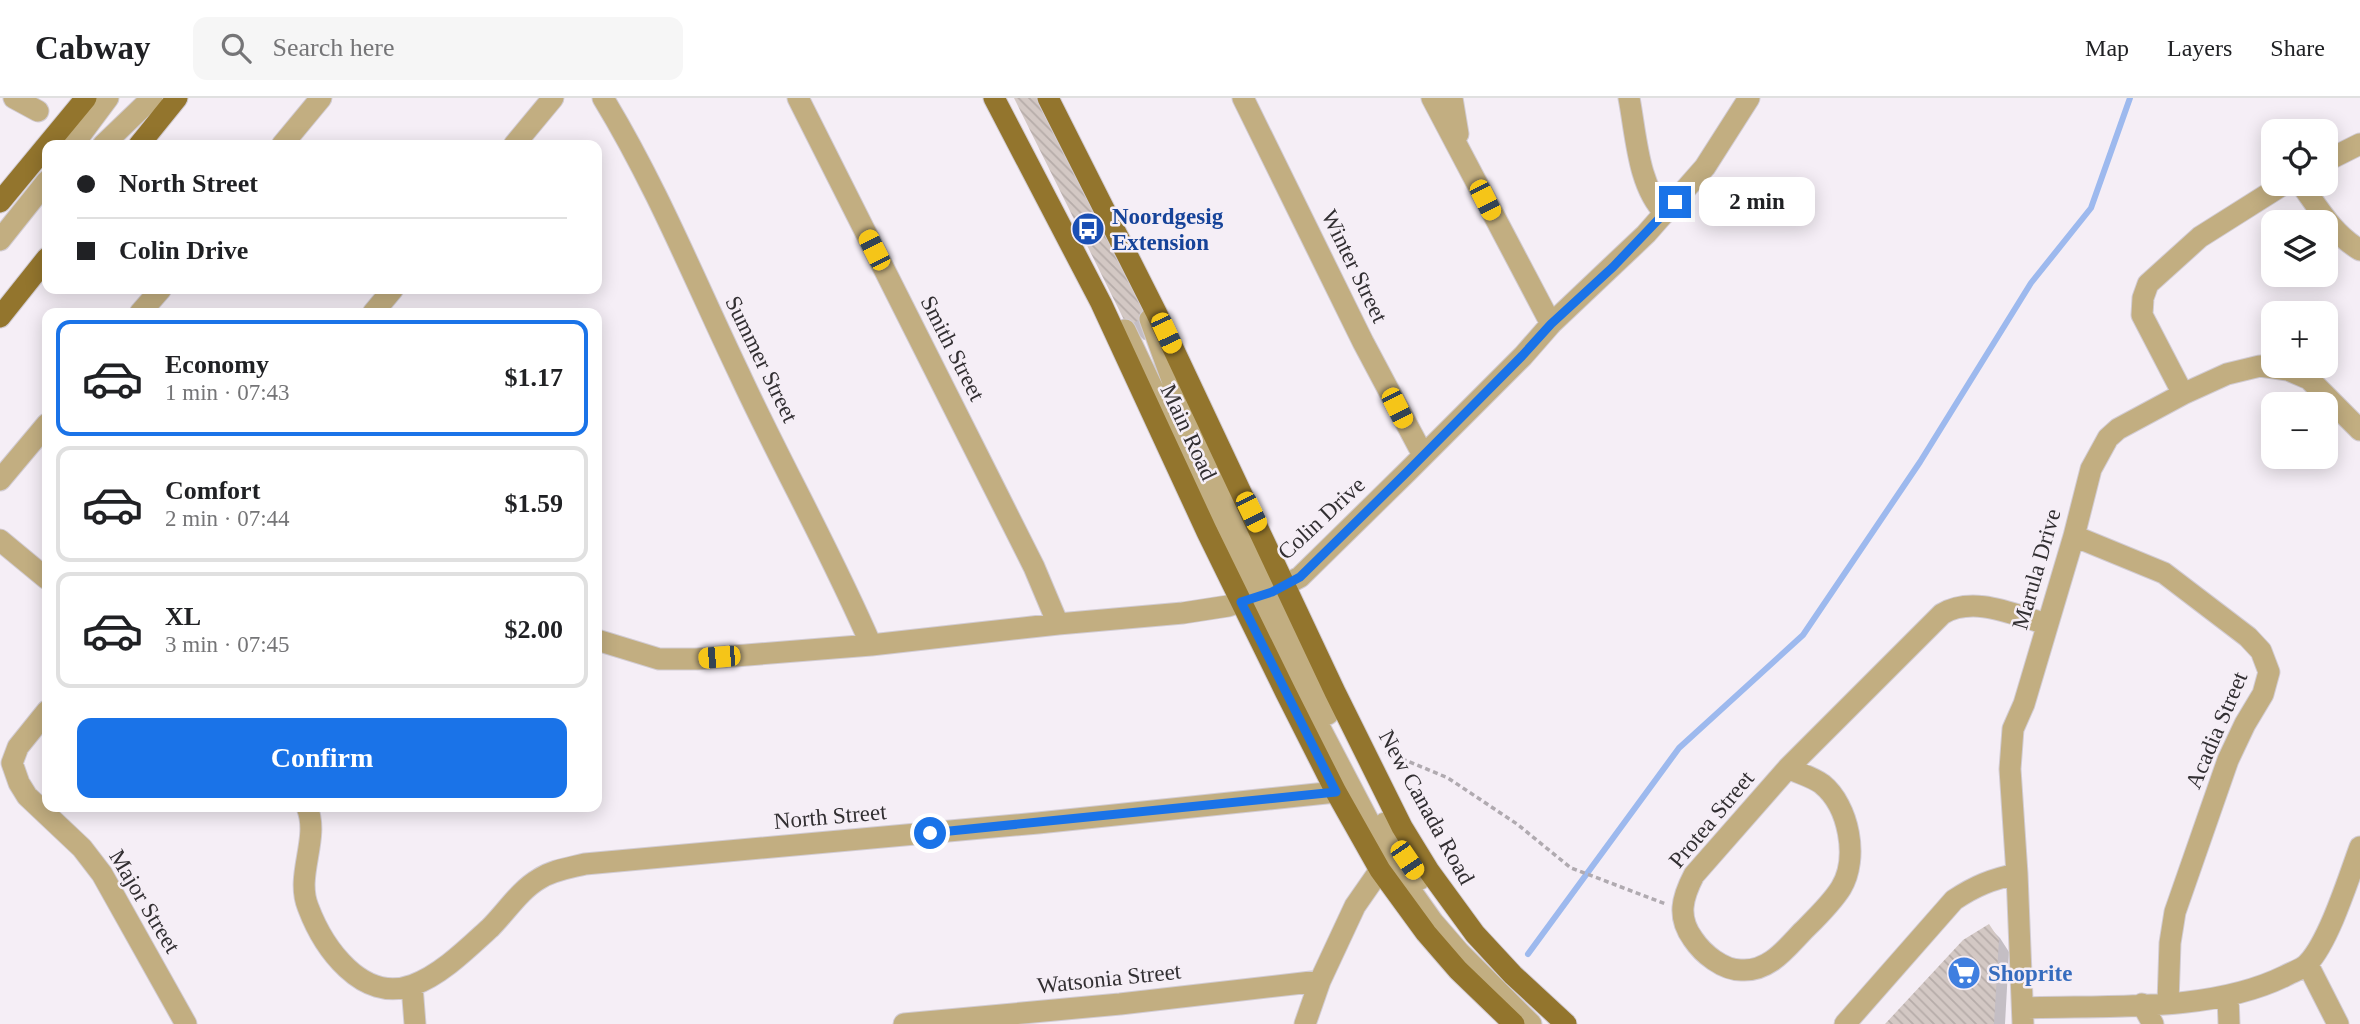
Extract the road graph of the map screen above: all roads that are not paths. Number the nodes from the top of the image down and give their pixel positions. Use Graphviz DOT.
graph roads {
  1 [pos="14,98"];
  2 [pos="86,98"];
  3 [pos="108,98"];
  4 [pos="152,98"];
  5 [pos="177,98"];
  6 [pos="321,98"];
  7 [pos="553,98"];
  8 [pos="603,98"];
  9 [pos="798,98"];
  10 [pos="994,98"];
  11 [pos="1005,98"];
  12 [pos="1041,98"];
  13 [pos="1048,98"];
  14 [pos="1243,98"];
  15 [pos="1432,98"];
  16 [pos="1452,98"];
  17 [pos="1629,98"];
  18 [pos="1749,98"];
  19 [pos="38,111"];
  20 [pos="51,140"];
  21 [pos="78,140"];
  22 [pos="108,140"];
  23 [pos="143,140"];
  24 [pos="286,140"];
  25 [pos="517,140"];
  26 [pos="2360,144"];
  27 [pos="42,151"];
  28 [pos="1461,152"];
  29 [pos="2338,155"];
  30 [pos="42,187"];
  31 [pos="2265,196"];
  32 [pos="2310,196"];
  33 [pos="0,202"];
  34 [pos="42,206"];
  35 [pos="1665,213"];
  36 [pos="0,240"];
  37 [pos="2360,250"];
  38 [pos="0,257"];
  39 [pos="42,264"];
  40 [pos="157,294"];
  41 [pos="389,294"];
  42 [pos="144,308"];
  43 [pos="377,308"];
  44 [pos="0,317"];
  45 [pos="1551,324"];
  46 [pos="2183,394"];
  47 [pos="42,430"];
  48 [pos="2360,430"];
  49 [pos="1423,455"];
  50 [pos="0,480"];
  51 [pos="2074,536"];
  52 [pos="0,540"];
  53 [pos="42,575"];
  54 [pos="1263,594"];
  55 [pos="1058,624"];
  56 [pos="2047,624"];
  57 [pos="602,642"];
  58 [pos="871,645"];
  59 [pos="42,717"];
  60 [pos="1788,768"];
  61 [pos="1336,792"];
  62 [pos="42,810"];
  63 [pos="44,812"];
  64 [pos="308,812"];
  65 [pos="2360,847"];
  66 [pos="1380,870"];
  67 [pos="2017,874"];
  68 [pos="2308,965"];
  69 [pos="1320,981"];
  70 [pos="411,986"];
  71 [pos="2228,996"];
  72 [pos="2168,1003"];
  73 [pos="2142,1004"];
  74 [pos="1116,1014"];
  75 [pos="2023,1016"];
  76 [pos="1558,1023"];
  77 [pos="186,1024"];
  78 [pos="415,1024"];
  79 [pos="904,1024"];
  80 [pos="1305,1024"];
  81 [pos="1514,1024"];
  82 [pos="1531,1024"];
  83 [pos="1845,1024"];
  84 [pos="2153,1024"];
  85 [pos="2229,1024"];
  86 [pos="2338,1024"];
  1 -- 19 [label="street"];
  2 -- 20 [label="main road"];
  3 -- 21 [label="street"];
  4 -- 22 [label="street"];
  5 -- 23 [label="main road"];
  6 -- 24 [label="street"];
  7 -- 25 [label="street"];
  8 -- 58 [label="street, Summer Street"];
  9 -- 55 [label="street, Smith Street"];
  10 -- 54 [label="main road, Main Road"];
  11 -- 54 [label="street, Main Road"];
  12 -- 54 [label="street, Main Road"];
  13 -- 54 [label="main road, Main Road"];
  14 -- 49 [label="street, Winter Street"];
  15 -- 28 [label="street"];
  16 -- 28 [label="street"];
  17 -- 35 [label="street"];
  18 -- 35 [label="street, Colin Drive"];
  26 -- 29 [label="street"];
  27 -- 33 [label="main road"];
  28 -- 45 [label="street"];
  30 -- 36 [label="street"];
  31 -- 46 [label="street"];
  32 -- 37 [label="street"];
  34 -- 38 [label="street"];
  35 -- 45 [label="street, Colin Drive"];
  39 -- 44 [label="main road"];
  40 -- 42 [label="street"];
  41 -- 43 [label="street"];
  45 -- 49 [label="street, Colin Drive"];
  46 -- 48 [label="street, Marula Drive"];
  46 -- 51 [label="street, Marula Drive"];
  47 -- 50 [label="street"];
  49 -- 54 [label="street, Colin Drive"];
  51 -- 56 [label="street, Marula Drive"];
  51 -- 72 [label="street, Acadia Street"];
  52 -- 53 [label="street"];
  54 -- 55 [label="street, Colin Drive"];
  54 -- 61 [label="main road"];
  54 -- 76 [label="main road, New Canada Road"];
  54 -- 76 [label="street, New Canada Road"];
  54 -- 82 [label="street"];
  55 -- 58 [label="street, Colin Drive"];
  56 -- 60 [label="street, Protea Street"];
  56 -- 67 [label="street, Marula Drive"];
  57 -- 58 [label="street, Colin Drive"];
  59 -- 62 [label="street, Major Street"];
  60 -- 60 [label="street, Protea Street"];
  61 -- 66 [label="main road"];
  61 -- 70 [label="street, North Street"];
  63 -- 77 [label="street, Major Street"];
  64 -- 70 [label="street"];
  65 -- 68 [label="street"];
  66 -- 69 [label="street"];
  66 -- 81 [label="main road"];
  67 -- 75 [label="street, Marula Drive"];
  67 -- 83 [label="street"];
  68 -- 71 [label="street, Marula Drive"];
  68 -- 86 [label="street"];
  69 -- 74 [label="street, Watsonia Street"];
  69 -- 80 [label="street"];
  70 -- 78 [label="street"];
  71 -- 72 [label="street, Marula Drive"];
  71 -- 85 [label="street"];
  72 -- 73 [label="street, Marula Drive"];
  73 -- 75 [label="street, Marula Drive"];
  73 -- 84 [label="street"];
  74 -- 79 [label="street, Watsonia Street"];
}
